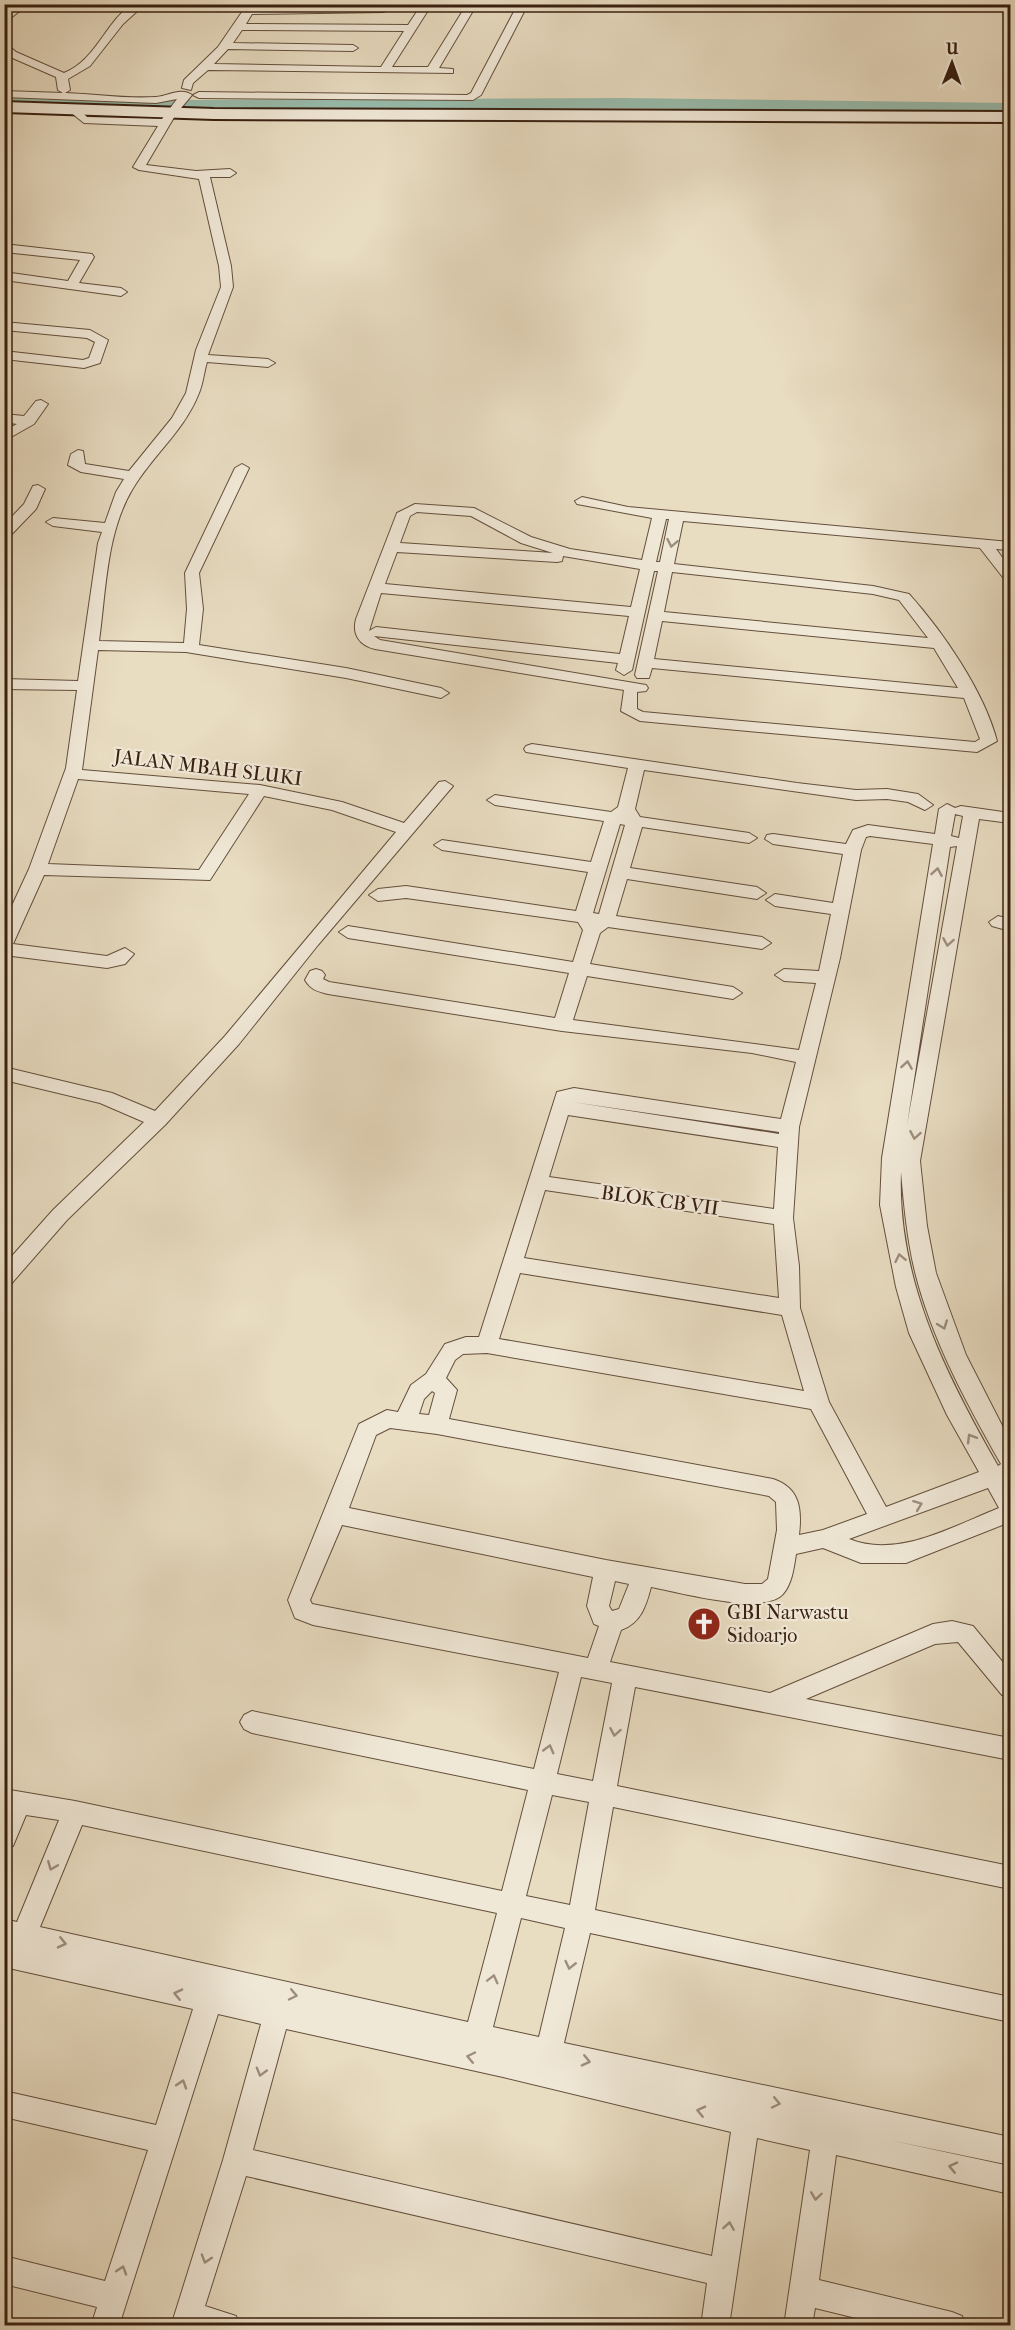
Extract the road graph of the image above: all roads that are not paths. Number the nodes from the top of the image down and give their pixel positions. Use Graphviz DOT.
graph roads {
  1 [pos="24,4"];
  2 [pos="140,4"];
  3 [pos="427,4"];
  4 [pos="472,4"];
  5 [pos="523,4"];
  6 [pos="332,7"];
  7 [pos="362,7"];
  8 [pos="382,7"];
  9 [pos="4,20"];
  10 [pos="240,27"];
  11 [pos="367,28"];
  12 [pos="411,28"];
  13 [pos="4,45"];
  14 [pos="223,46"];
  15 [pos="353,48"];
  16 [pos="8,54"];
  17 [pos="205,67"];
  18 [pos="341,69"];
  19 [pos="385,69"];
  20 [pos="431,70"];
  21 [pos="449,71"];
  22 [pos="63,77"];
  23 [pos="324,93"];
  24 [pos="4,94"];
  25 [pos="59,103"];
  26 [pos="178,104"];
  27 [pos="4,107"];
  28 [pos="1011,117"];
  29 [pos="230,173"];
  30 [pos="200,174"];
  31 [pos="4,248"];
  32 [pos="4,276"];
  33 [pos="71,286"];
  34 [pos="121,292"];
  35 [pos="4,326"];
  36 [pos="4,356"];
  37 [pos="202,358"];
  38 [pos="268,363"];
  39 [pos="41,404"];
  40 [pos="4,418"];
  41 [pos="28,421"];
  42 [pos="4,437"];
  43 [pos="78,454"];
  44 [pos="242,468"];
  45 [pos="134,476"];
  46 [pos="38,489"];
  47 [pos="582,501"];
  48 [pos="660,514"];
  49 [pos="677,516"];
  50 [pos="53,522"];
  51 [pos="109,528"];
  52 [pos="4,534"];
  53 [pos="984,543"];
  54 [pos="1011,546"];
  55 [pos="391,547"];
  56 [pos="4,558"];
  57 [pos="617,562"];
  58 [pos="4,564"];
  59 [pos="647,567"];
  60 [pos="667,569"];
  61 [pos="1011,577"];
  62 [pos="376,588"];
  63 [pos="635,612"];
  64 [pos="657,616"];
  65 [pos="361,630"];
  66 [pos="630,639"];
  67 [pos="652,641"];
  68 [pos="939,644"];
  69 [pos="92,645"];
  70 [pos="189,648"];
  71 [pos="625,659"];
  72 [pos="646,663"];
  73 [pos="4,684"];
  74 [pos="86,686"];
  75 [pos="630,689"];
  76 [pos="441,693"];
  77 [pos="969,694"];
  78 [pos="532,749"];
  79 [pos="637,765"];
  80 [pos="72,774"];
  81 [pos="445,786"];
  82 [pos="260,790"];
  83 [pos="495,800"];
  84 [pos="947,809"];
  85 [pos="972,812"];
  86 [pos="625,817"];
  87 [pos="1011,818"];
  88 [pos="407,830"];
  89 [pos="749,838"];
  90 [pos="773,839"];
  91 [pos="942,840"];
  92 [pos="965,843"];
  93 [pos="442,845"];
  94 [pos="852,850"];
  95 [pos="597,868"];
  96 [pos="38,869"];
  97 [pos="620,872"];
  98 [pos="757,893"];
  99 [pos="378,895"];
  100 [pos="775,900"];
  101 [pos="840,910"];
  102 [pos="594,922"];
  103 [pos="348,932"];
  104 [pos="762,943"];
  105 [pos="4,944"];
  106 [pos="4,949"];
  107 [pos="125,954"];
  108 [pos="581,969"];
  109 [pos="786,970"];
  110 [pos="827,974"];
  111 [pos="316,975"];
  112 [pos="734,993"];
  113 [pos="562,1025"];
  114 [pos="806,1056"];
  115 [pos="4,1073"];
  116 [pos="158,1120"];
  117 [pos="788,1134"];
  118 [pos="901,1160"];
  119 [pos="538,1182"];
  120 [pos="783,1218"];
  121 [pos="512,1264"];
  122 [pos="4,1279"];
  123 [pos="790,1308"];
  124 [pos="487,1345"];
  125 [pos="434,1380"];
  126 [pos="818,1402"];
  127 [pos="406,1420"];
  128 [pos="438,1425"];
  129 [pos="1011,1460"];
  130 [pos="1002,1473"];
  131 [pos="1011,1507"];
  132 [pos="1011,1513"];
  133 [pos="335,1514"];
  134 [pos="882,1519"];
  135 [pos="824,1539"];
  136 [pos="786,1547"];
  137 [pos="606,1570"];
  138 [pos="643,1576"];
  139 [pos="612,1622"];
  140 [pos="572,1666"];
  141 [pos="596,1669"];
  142 [pos="626,1675"];
  143 [pos="1011,1688"];
  144 [pos="769,1704"];
  145 [pos="252,1722"];
  146 [pos="1011,1749"];
  147 [pos="541,1780"];
  148 [pos="604,1792"];
  149 [pos="12,1801"];
  150 [pos="75,1812"];
  151 [pos="4,1838"];
  152 [pos="1011,1878"];
  153 [pos="512,1907"];
  154 [pos="580,1920"];
  155 [pos="14,1933"];
  156 [pos="4,1955"];
  157 [pos="243,1995"];
  158 [pos="209,2001"];
  159 [pos="1011,2010"];
  160 [pos="277,2015"];
  161 [pos="478,2036"];
  162 [pos="549,2052"];
  163 [pos="504,2053"];
  164 [pos="4,2104"];
  165 [pos="746,2122"];
  166 [pos="825,2138"];
  167 [pos="164,2140"];
  168 [pos="1011,2151"];
  169 [pos="237,2160"];
  170 [pos="1011,2180"];
  171 [pos="4,2270"];
  172 [pos="722,2272"];
  173 [pos="803,2291"];
  174 [pos="114,2297"];
  175 [pos="186,2321"];
  176 [pos="105,2325"];
  177 [pos="226,2325"];
  178 [pos="715,2325"];
  179 [pos="798,2325"];
  180 [pos="952,2325"];
  1 -- 9 [label="street"];
  2 -- 22 [label="street"];
  3 -- 12 [label="street"];
  4 -- 20 [label="street"];
  5 -- 23 [label="street"];
  6 -- 7 [label="street"];
  6 -- 10 [label="street"];
  7 -- 8 [label="street"];
  8 -- 11 [label="street"];
  10 -- 11 [label="street"];
  10 -- 14 [label="street"];
  11 -- 12 [label="street"];
  11 -- 15 [label="street"];
  12 -- 19 [label="street"];
  13 -- 16 [label="street"];
  14 -- 15 [label="street"];
  14 -- 17 [label="street"];
  15 -- 18 [label="street"];
  16 -- 22 [label="street"];
  17 -- 18 [label="street"];
  17 -- 26 [label="street"];
  18 -- 19 [label="street"];
  18 -- 23 [label="street"];
  19 -- 20 [label="street"];
  20 -- 21 [label="street"];
  22 -- 25 [label="street"];
  23 -- 26 [label="street"];
  24 -- 25 [label="street"];
  25 -- 26 [label="street"];
  25 -- 26 [label="street"];
  25 -- 27 [label="street"];
  26 -- 28 [label="street"];
  26 -- 30 [label="street"];
  29 -- 30 [label="street"];
  30 -- 37 [label="street"];
  31 -- 33 [label="street"];
  32 -- 33 [label="street"];
  33 -- 34 [label="street"];
  35 -- 36 [label="street"];
  37 -- 38 [label="street"];
  37 -- 45 [label="street"];
  39 -- 41 [label="street"];
  40 -- 41 [label="street"];
  41 -- 42 [label="street"];
  43 -- 45 [label="street"];
  44 -- 70 [label="street"];
  45 -- 51 [label="street"];
  46 -- 52 [label="street"];
  47 -- 48 [label="street"];
  48 -- 49 [label="street"];
  48 -- 59 [label="street"];
  49 -- 53 [label="street"];
  49 -- 60 [label="street, one-way"];
  50 -- 51 [label="street"];
  51 -- 69 [label="street"];
  53 -- 54 [label="street"];
  53 -- 61 [label="street"];
  55 -- 57 [label="street"];
  55 -- 57 [label="street"];
  55 -- 62 [label="street"];
  56 -- 58 [label="street"];
  57 -- 59 [label="street"];
  59 -- 60 [label="street"];
  59 -- 63 [label="street"];
  60 -- 64 [label="street"];
  60 -- 68 [label="street"];
  62 -- 63 [label="street"];
  62 -- 65 [label="street"];
  63 -- 66 [label="street"];
  64 -- 67 [label="street"];
  64 -- 68 [label="street"];
  65 -- 71 [label="street"];
  65 -- 75 [label="street"];
  66 -- 67 [label="street"];
  66 -- 71 [label="street"];
  67 -- 72 [label="street"];
  68 -- 77 [label="street"];
  69 -- 70 [label="street"];
  69 -- 74 [label="street"];
  70 -- 76 [label="street"];
  71 -- 75 [label="street"];
  72 -- 75 [label="street"];
  72 -- 77 [label="street"];
  73 -- 74 [label="street"];
  74 -- 80 [label="street"];
  75 -- 77 [label="street"];
  78 -- 79 [label="street"];
  79 -- 84 [label="street"];
  79 -- 86 [label="street"];
  80 -- 82 [label="street, JALAN MBAH SLUKI"];
  80 -- 96 [label="street"];
  81 -- 88 [label="street"];
  82 -- 88 [label="street, JALAN MBAH SLUKI"];
  82 -- 96 [label="street"];
  83 -- 86 [label="street"];
  84 -- 85 [label="street"];
  84 -- 91 [label="street"];
  85 -- 87 [label="street"];
  85 -- 92 [label="street"];
  86 -- 89 [label="street"];
  86 -- 95 [label="street"];
  86 -- 97 [label="street"];
  88 -- 116 [label="street"];
  90 -- 94 [label="street"];
  91 -- 92 [label="street"];
  91 -- 94 [label="street"];
  118 -- 91 [label="street, one-way"];
  92 -- 118 [label="street, one-way"];
  93 -- 95 [label="street"];
  94 -- 101 [label="street"];
  95 -- 102 [label="street"];
  96 -- 105 [label="street"];
  97 -- 98 [label="street"];
  97 -- 102 [label="street"];
  99 -- 102 [label="street"];
  100 -- 101 [label="street"];
  101 -- 110 [label="street"];
  102 -- 104 [label="street"];
  102 -- 108 [label="street"];
  103 -- 108 [label="street"];
  106 -- 107 [label="street"];
  108 -- 112 [label="street"];
  108 -- 113 [label="street"];
  109 -- 110 [label="street"];
  110 -- 114 [label="street"];
  111 -- 113 [label="street"];
  113 -- 114 [label="street"];
  114 -- 117 [label="street"];
  115 -- 116 [label="street"];
  116 -- 122 [label="street"];
  117 -- 119 [label="street"];
  117 -- 120 [label="street"];
  118 -- 129 [label="street, one-way"];
  130 -- 118 [label="street, one-way"];
  119 -- 120 [label="street, BLOK CB VII"];
  119 -- 121 [label="street"];
  120 -- 123 [label="street"];
  121 -- 123 [label="street"];
  121 -- 124 [label="street"];
  123 -- 126 [label="street"];
  124 -- 125 [label="street"];
  124 -- 126 [label="street"];
  125 -- 127 [label="street"];
  125 -- 128 [label="street"];
  126 -- 134 [label="street"];
  127 -- 128 [label="street"];
  127 -- 133 [label="street"];
  128 -- 136 [label="street"];
  130 -- 131 [label="street"];
  134 -- 130 [label="street, one-way"];
  132 -- 135 [label="street"];
  133 -- 137 [label="street"];
  133 -- 140 [label="street"];
  134 -- 135 [label="street"];
  135 -- 136 [label="street"];
  136 -- 138 [label="street"];
  137 -- 138 [label="street"];
  137 -- 139 [label="street"];
  138 -- 139 [label="street"];
  139 -- 141 [label="street"];
  140 -- 141 [label="street"];
  147 -- 140 [label="street, one-way"];
  141 -- 142 [label="street"];
  142 -- 144 [label="street"];
  142 -- 148 [label="street, one-way"];
  143 -- 144 [label="street"];
  144 -- 146 [label="street"];
  145 -- 147 [label="street"];
  147 -- 148 [label="street"];
  147 -- 153 [label="street"];
  148 -- 152 [label="street"];
  148 -- 154 [label="street"];
  149 -- 150 [label="street"];
  149 -- 151 [label="street"];
  150 -- 153 [label="street"];
  150 -- 155 [label="street, one-way"];
  153 -- 154 [label="street"];
  161 -- 153 [label="street, one-way"];
  154 -- 159 [label="street"];
  154 -- 162 [label="street, one-way"];
  155 -- 157 [label="street, one-way"];
  158 -- 156 [label="street, one-way"];
  157 -- 158 [label="street"];
  157 -- 160 [label="street"];
  157 -- 161 [label="street, one-way"];
  167 -- 158 [label="street, one-way"];
  163 -- 160 [label="street, one-way"];
  160 -- 169 [label="street, one-way"];
  161 -- 163 [label="street"];
  162 -- 163 [label="street"];
  162 -- 168 [label="street, one-way"];
  165 -- 163 [label="street, one-way"];
  164 -- 167 [label="street"];
  165 -- 166 [label="street"];
  172 -- 165 [label="street, one-way"];
  170 -- 166 [label="street, one-way"];
  166 -- 173 [label="street, one-way"];
  174 -- 167 [label="street, one-way"];
  169 -- 172 [label="street"];
  169 -- 175 [label="street, one-way"];
  171 -- 174 [label="street"];
  172 -- 178 [label="street"];
  173 -- 179 [label="street"];
  173 -- 180 [label="street"];
  174 -- 176 [label="street"];
  175 -- 177 [label="street"];
}
